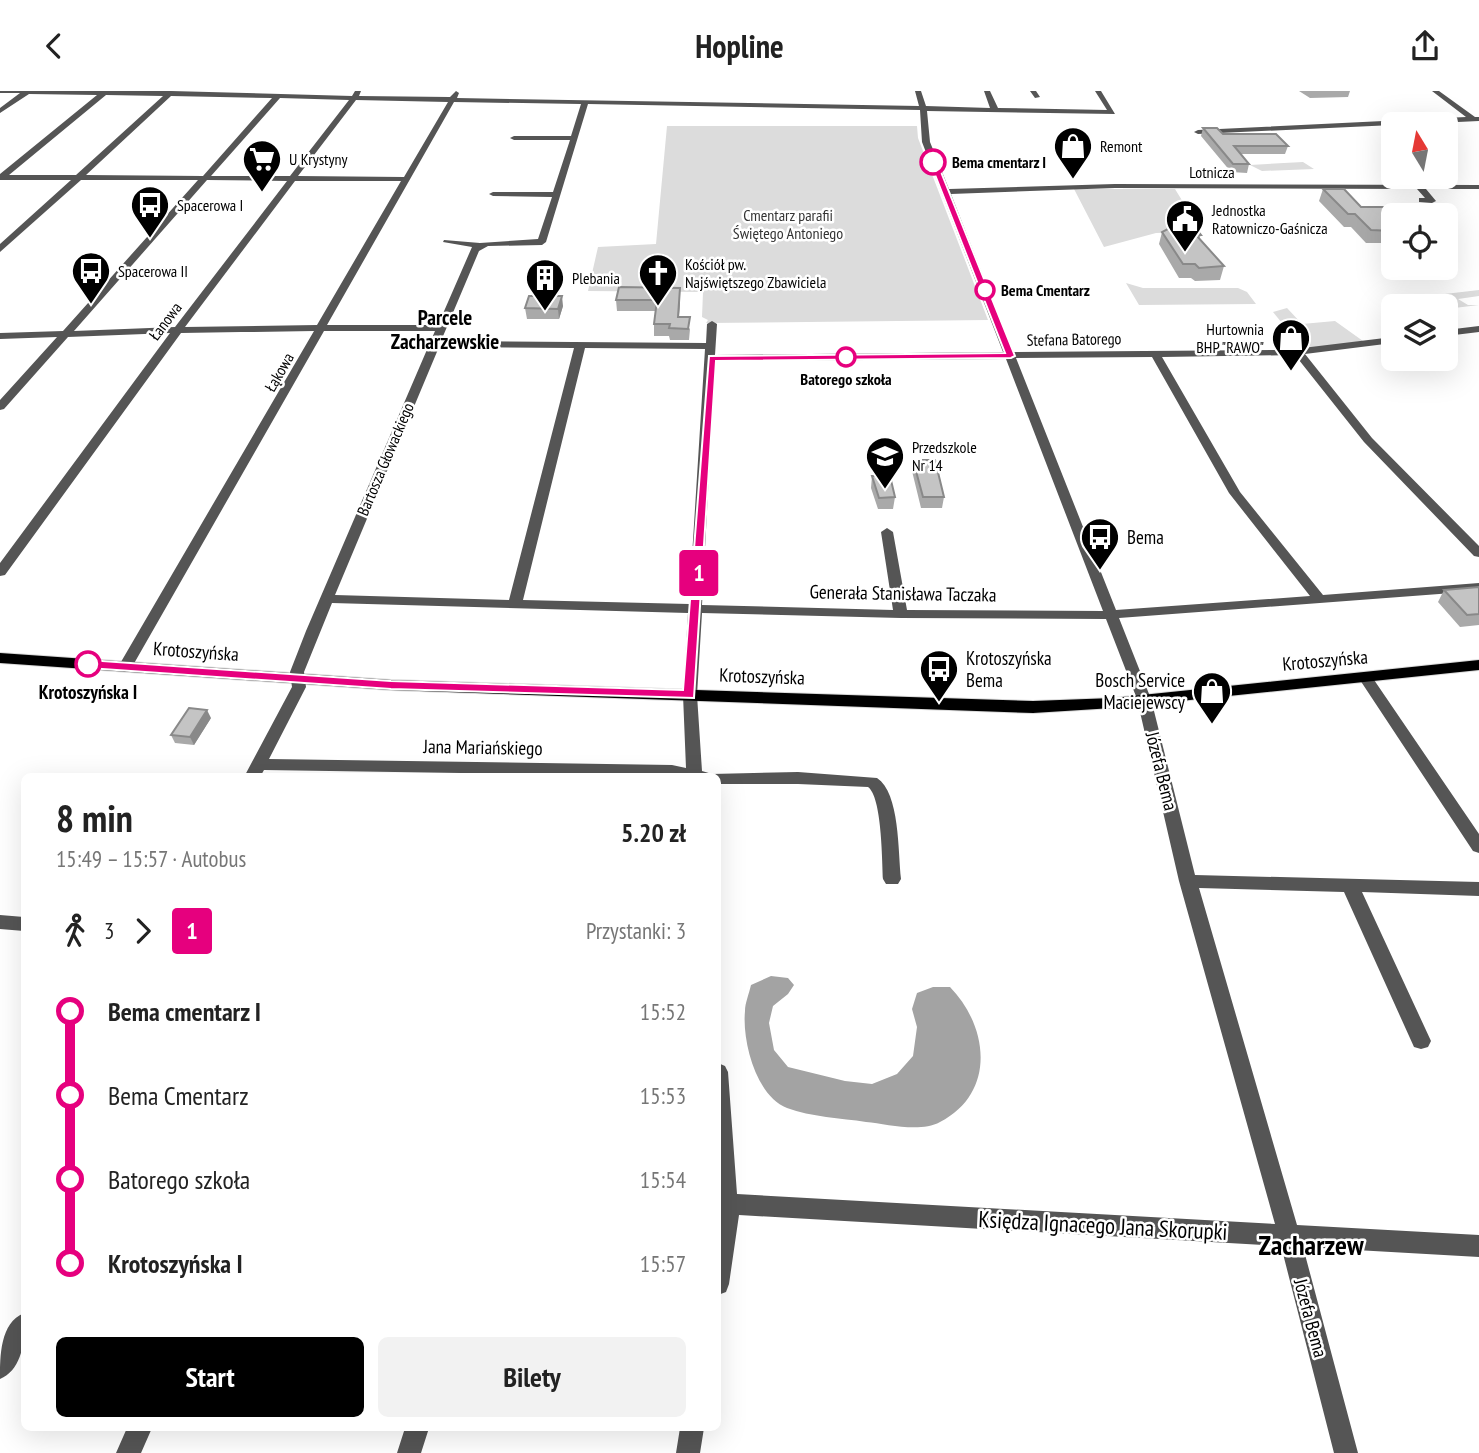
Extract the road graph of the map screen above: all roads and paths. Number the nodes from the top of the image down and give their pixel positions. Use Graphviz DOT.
graph roads {
  1 [pos="0,91"];
  2 [pos="679,91"];
  3 [pos="918,91"];
  4 [pos="986,91"];
  5 [pos="1098,91"];
  6 [pos="1435,91"];
  7 [pos="27,92"];
  8 [pos="178,92"];
  9 [pos="104,93"];
  10 [pos="357,94"];
  11 [pos="279,95"];
  12 [pos="455,95"];
  13 [pos="585,102"];
  14 [pos="678,104"];
  15 [pos="923,109"];
  16 [pos="995,110"];
  17 [pos="0,111"];
  18 [pos="1476,119"];
  19 [pos="1198,132"];
  20 [pos="514,138"];
  21 [pos="574,138"];
  22 [pos="79,177"];
  23 [pos="0,178"];
  24 [pos="205,178"];
  25 [pos="291,179"];
  26 [pos="407,179"];
  27 [pos="1381,186"];
  28 [pos="1458,187"];
  29 [pos="1479,187"];
  30 [pos="1422,189"];
  31 [pos="945,192"];
  32 [pos="493,194"];
  33 [pos="557,195"];
  34 [pos="1422,201"];
  35 [pos="447,242"];
  36 [pos="479,245"];
  37 [pos="0,249"];
  38 [pos="712,324"];
  39 [pos="323,328"];
  40 [pos="441,328"];
  41 [pos="1479,329"];
  42 [pos="177,331"];
  43 [pos="1458,332"];
  44 [pos="0,336"];
  45 [pos="64,336"];
  46 [pos="1381,342"];
  47 [pos="434,344"];
  48 [pos="580,347"];
  49 [pos="712,352"];
  50 [pos="1298,352"];
  51 [pos="1155,354"];
  52 [pos="1011,356"];
  53 [pos="0,407"];
  54 [pos="887,532"];
  55 [pos="1479,553"];
  56 [pos="0,572"];
  57 [pos="1479,587"];
  58 [pos="326,599"];
  59 [pos="1320,600"];
  60 [pos="515,603"];
  61 [pos="696,608"];
  62 [pos="901,614"];
  63 [pos="1110,615"];
  64 [pos="0,657"];
  65 [pos="1479,665"];
  66 [pos="125,667"];
  67 [pos="1365,677"];
  68 [pos="297,679"];
  69 [pos="690,695"];
  70 [pos="1144,699"];
  71 [pos="256,771"];
  72 [pos="512,772"];
  73 [pos="682,773"];
  74 [pos="698,773"];
  75 [pos="721,778"];
  76 [pos="1476,839"];
  77 [pos="892,879"];
  78 [pos="1188,881"];
  79 [pos="1350,886"];
  80 [pos="1479,888"];
  81 [pos="0,922"];
  82 [pos="21,924"];
  83 [pos="1421,1041"];
  84 [pos="721,1116"];
  85 [pos="727,1204"];
  86 [pos="1289,1235"];
  87 [pos="721,1244"];
  88 [pos="1479,1246"];
  89 [pos="13,1335"];
  90 [pos="0,1367"];
  91 [pos="139,1431"];
  92 [pos="416,1431"];
  93 [pos="692,1431"];
  94 [pos="128,1453"];
  95 [pos="409,1453"];
  96 [pos="688,1453"];
  97 [pos="1346,1453"];
  1 -- 7 [label="street"];
  2 -- 14 [label="street"];
  3 -- 15 [label="street, Józefa Bema"];
  4 -- 16 [label="street"];
  5 -- 16 [label="street"];
  6 -- 18 [label="street"];
  7 -- 9 [label="street"];
  7 -- 17 [label="street"];
  8 -- 9 [label="street"];
  8 -- 11 [label="street"];
  8 -- 22 [label="street"];
  9 -- 23 [label="street"];
  10 -- 11 [label="street"];
  10 -- 12 [label="street"];
  10 -- 25 [label="street, Łanowa"];
  11 -- 24 [label="street"];
  12 -- 13 [label="street"];
  12 -- 26 [label="street, Łąkowa"];
  13 -- 14 [label="street"];
  13 -- 21 [label="street"];
  14 -- 15 [label="street"];
  15 -- 16 [label="street"];
  15 -- 31 [label="street, Józefa Bema"];
  18 -- 19 [label="street"];
  20 -- 21 [label="street"];
  21 -- 33 [label="street"];
  22 -- 23 [label="street"];
  22 -- 24 [label="street"];
  22 -- 37 [label="street"];
  24 -- 25 [label="street"];
  24 -- 45 [label="street"];
  25 -- 26 [label="street"];
  25 -- 42 [label="street, Łanowa"];
  26 -- 39 [label="street, Łąkowa"];
  27 -- 31 [label="street, Lotnicza"];
  28 -- 29 [label="street, Lotnicza"];
  30 -- 34 [label="street"];
  31 -- 52 [label="street, Józefa Bema"];
  32 -- 33 [label="street"];
  33 -- 36 [label="street"];
  35 -- 36 [label="street"];
  36 -- 40 [label="street, Bartosza Głowackiego"];
  38 -- 49 [label="street"];
  39 -- 40 [label="street"];
  39 -- 42 [label="street"];
  39 -- 66 [label="street, Łąkowa"];
  40 -- 47 [label="street, Bartosza Głowackiego"];
  41 -- 43 [label="street"];
  42 -- 45 [label="street"];
  42 -- 56 [label="street, Łanowa"];
  44 -- 45 [label="street"];
  45 -- 53 [label="street"];
  46 -- 50 [label="street, Stefana Batorego"];
  47 -- 48 [label="street, Stefana Batorego"];
  47 -- 58 [label="street, Bartosza Głowackiego"];
  48 -- 49 [label="street, Stefana Batorego"];
  48 -- 60 [label="street"];
  49 -- 52 [label="street, Stefana Batorego"];
  49 -- 61 [label="street"];
  50 -- 51 [label="street, Stefana Batorego"];
  50 -- 55 [label="street"];
  51 -- 52 [label="street, Stefana Batorego"];
  51 -- 59 [label="street"];
  52 -- 63 [label="street, Józefa Bema"];
  54 -- 62 [label="street"];
  57 -- 59 [label="street, Generała Stanisława Taczaka"];
  58 -- 60 [label="street, Generała Stanisława Taczaka"];
  58 -- 68 [label="street, Bartosza Głowackiego"];
  59 -- 63 [label="street, Generała Stanisława Taczaka"];
  60 -- 61 [label="street, Generała Stanisława Taczaka"];
  61 -- 62 [label="street, Generała Stanisława Taczaka"];
  61 -- 69 [label="street"];
  62 -- 63 [label="street, Generała Stanisława Taczaka"];
  63 -- 70 [label="street, Józefa Bema"];
  64 -- 66 [label="main road, Krotoszyńska"];
  65 -- 67 [label="main road, Krotoszyńska"];
  66 -- 68 [label="main road, Krotoszyńska"];
  67 -- 70 [label="main road, Krotoszyńska"];
  67 -- 76 [label="street"];
  68 -- 69 [label="main road, Krotoszyńska"];
  68 -- 71 [label="street, Bartosza Głowackiego"];
  69 -- 70 [label="main road, Krotoszyńska"];
  69 -- 74 [label="street"];
  70 -- 78 [label="street, Józefa Bema"];
  71 -- 72 [label="street, Jana Mariańskiego"];
  72 -- 73 [label="street, Jana Mariańskiego"];
  75 -- 77 [label="street"];
  78 -- 79 [label="street"];
  78 -- 86 [label="street, Józefa Bema"];
  79 -- 80 [label="street"];
  79 -- 83 [label="street"];
  81 -- 82 [label="street"];
  84 -- 85 [label="street"];
  85 -- 86 [label="street, Księdza Ignacego Jana Skorupki"];
  85 -- 87 [label="street"];
  86 -- 88 [label="street, Księdza Ignacego Jana Skorupki"];
  86 -- 97 [label="street, Józefa Bema"];
  89 -- 90 [label="street"];
  91 -- 94 [label="street"];
  92 -- 95 [label="street"];
  93 -- 96 [label="street"];
}
